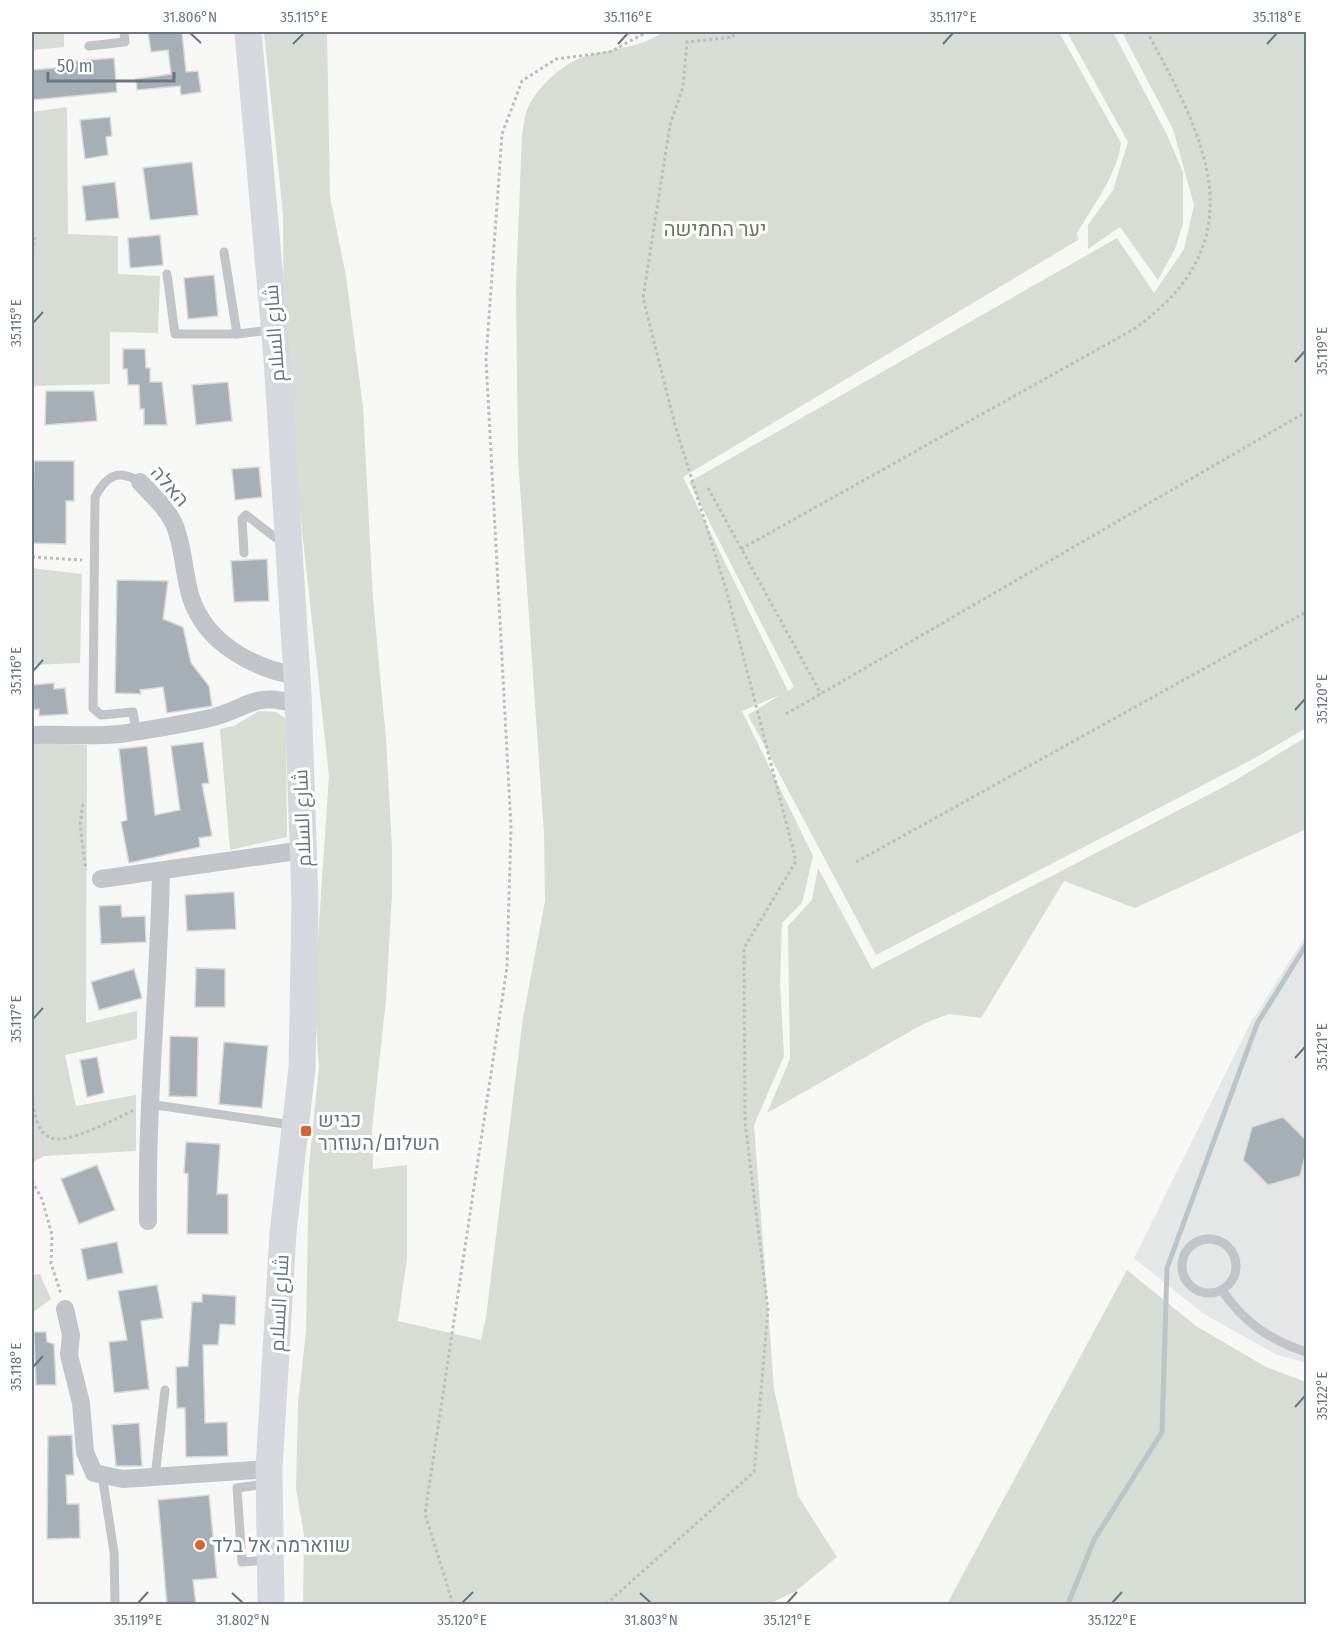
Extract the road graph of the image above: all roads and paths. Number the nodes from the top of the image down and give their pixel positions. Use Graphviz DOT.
graph roads {
  1 [pos="124,32"];
  2 [pos="248,32"];
  3 [pos="647,32"];
  4 [pos="734,32"];
  5 [pos="1147,32"];
  6 [pos="89,46"];
  7 [pos="32,232"];
  8 [pos="224,252"];
  9 [pos="32,256"];
  10 [pos="166,274"];
  11 [pos="274,330"];
  12 [pos="237,334"];
  13 [pos="1306,412"];
  14 [pos="140,482"];
  15 [pos="708,488"];
  16 [pos="288,540"];
  17 [pos="741,549"];
  18 [pos="244,553"];
  19 [pos="32,557"];
  20 [pos="96,561"];
  21 [pos="1306,612"];
  22 [pos="297,676"];
  23 [pos="820,694"];
  24 [pos="299,705"];
  25 [pos="786,714"];
  26 [pos="136,731"];
  27 [pos="32,735"];
  28 [pos="83,804"];
  29 [pos="303,850"];
  30 [pos="856,862"];
  31 [pos="161,871"];
  32 [pos="101,879"];
  33 [pos="32,1097"];
  34 [pos="149,1104"];
  35 [pos="296,1125"];
  36 [pos="32,1181"];
  37 [pos="148,1221"];
  38 [pos="1222,1290"];
  39 [pos="65,1309"];
  40 [pos="1306,1352"];
  41 [pos="165,1390"];
  42 [pos="102,1475"];
  43 [pos="269,1476"];
  44 [pos="155,1477"];
  45 [pos="115,1605"];
  46 [pos="271,1605"];
  47 [pos="453,1605"];
  48 [pos="606,1605"];
  1 -- 6 [label="lane"];
  2 -- 11 [label="main road, شارع السلام"];
  3 -- 47 [label="path"];
  4 -- 48 [label="path"];
  5 -- 17 [label="path"];
  7 -- 9 [label="path"];
  8 -- 12 [label="lane"];
  10 -- 12 [label="lane"];
  11 -- 12 [label="lane"];
  11 -- 16 [label="main road, شارع السلام"];
  13 -- 23 [label="path"];
  14 -- 20 [label="lane, האלה"];
  14 -- 22 [label="street, האלה"];
  15 -- 17 [label="path"];
  16 -- 18 [label="lane"];
  16 -- 22 [label="main road, شارع السلام"];
  17 -- 23 [label="path"];
  19 -- 20 [label="path"];
  20 -- 26 [label="lane, האלה"];
  21 -- 30 [label="path"];
  22 -- 24 [label="main road, شارع السلام"];
  23 -- 25 [label="path"];
  24 -- 26 [label="street"];
  24 -- 29 [label="main road, شارع السلام"];
  26 -- 27 [label="street"];
  28 -- 32 [label="path"];
  29 -- 31 [label="street"];
  29 -- 35 [label="main road, شارع السلام"];
  31 -- 32 [label="street"];
  31 -- 34 [label="street"];
  33 -- 34 [label="path"];
  34 -- 35 [label="lane"];
  34 -- 37 [label="street"];
  35 -- 43 [label="main road, شارع السلام"];
  36 -- 39 [label="path"];
  38 -- 38 [label="lane"];
  38 -- 40 [label="lane"];
  39 -- 42 [label="street"];
  41 -- 44 [label="lane"];
  42 -- 44 [label="street"];
  42 -- 45 [label="lane"];
  43 -- 44 [label="street"];
  43 -- 46 [label="main road, شارع السلام"];
}
